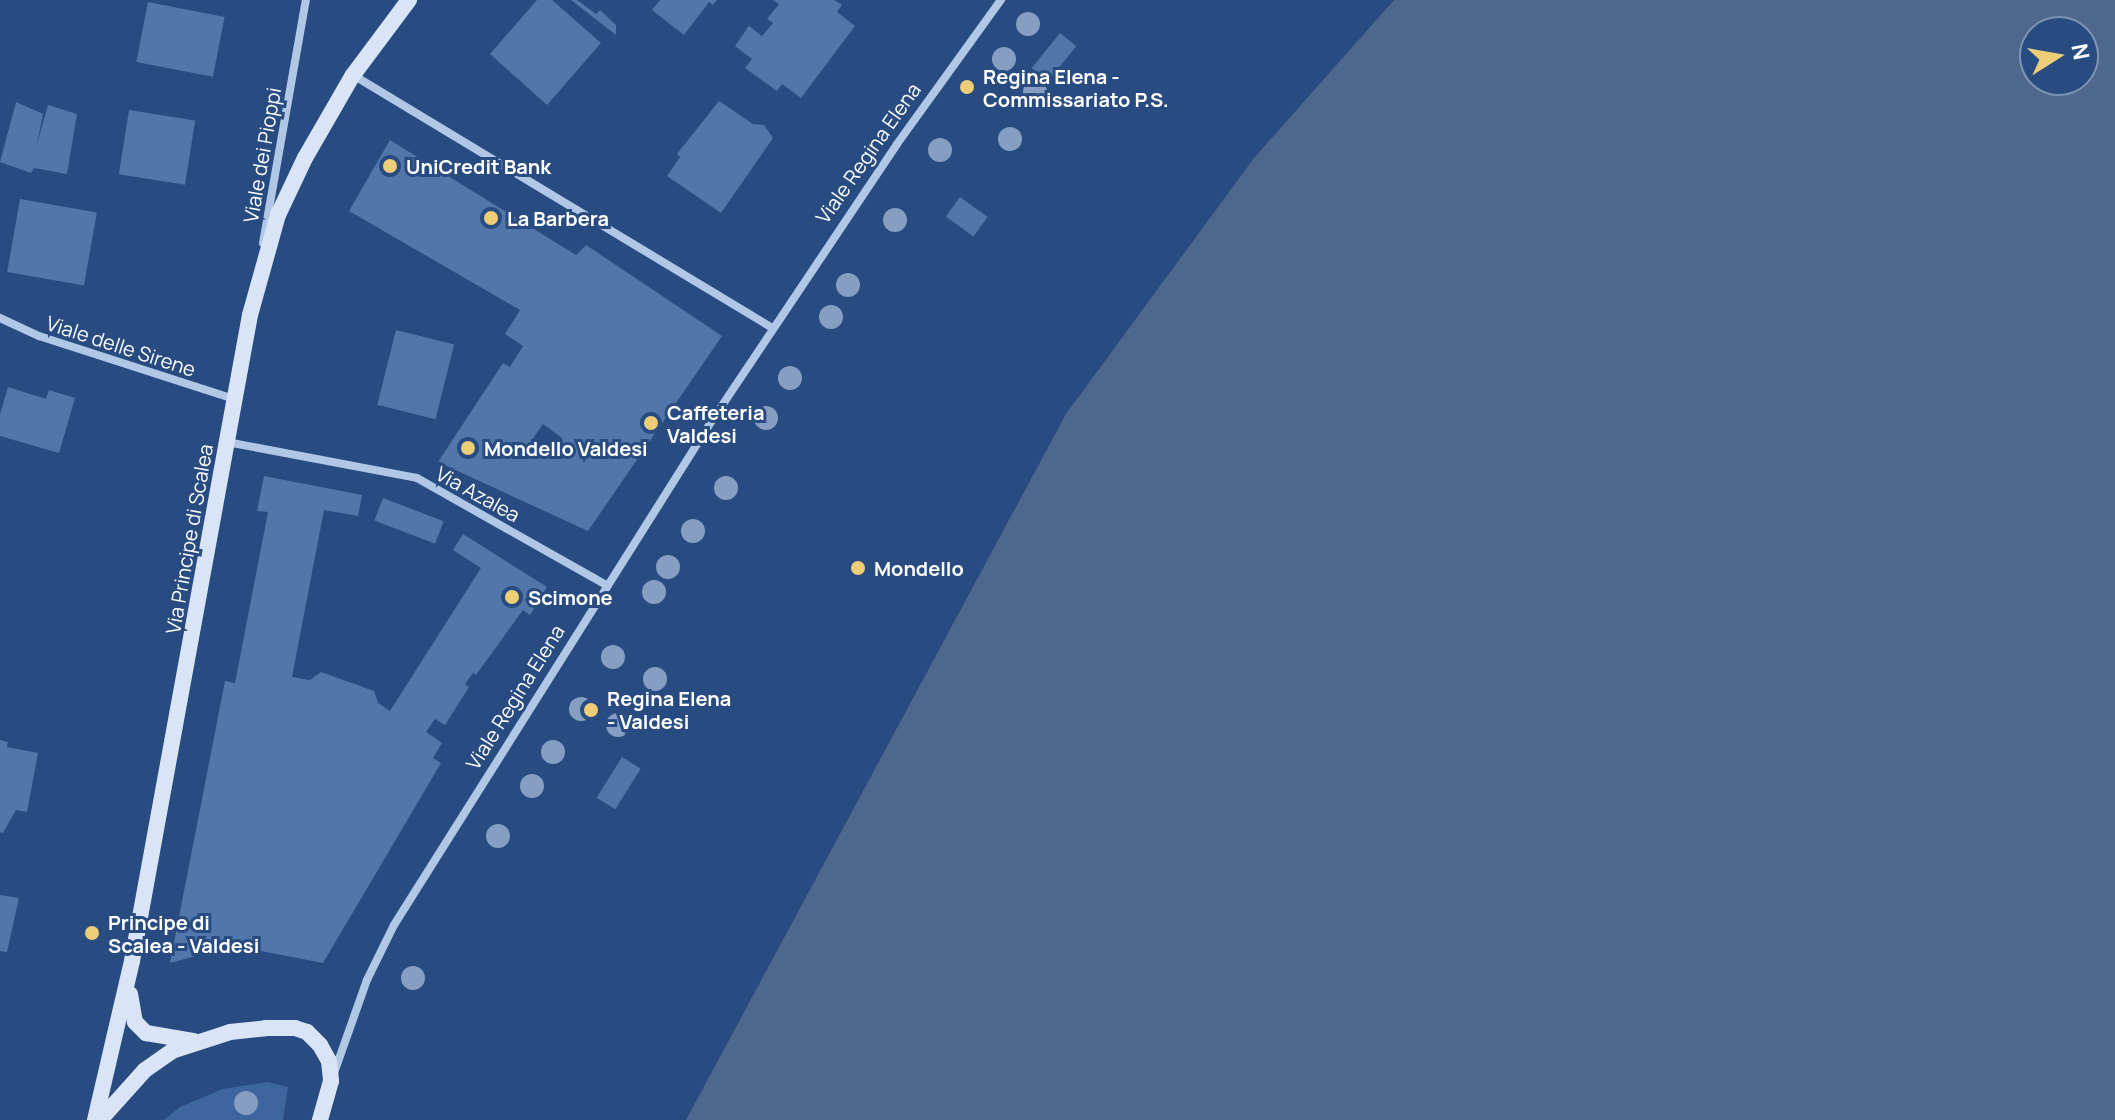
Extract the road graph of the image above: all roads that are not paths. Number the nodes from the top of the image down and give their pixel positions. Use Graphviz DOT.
graph roads {
  1 [pos="306,0"];
  2 [pos="409,0"];
  3 [pos="1001,0"];
  4 [pos="353,75"];
  5 [pos="250,315"];
  6 [pos="0,318"];
  7 [pos="773,328"];
  8 [pos="234,399"];
  9 [pos="227,442"];
  10 [pos="608,586"];
  11 [pos="132,961"];
  12 [pos="198,1042"];
  13 [pos="331,1081"];
  14 [pos="98,1120"];
  15 [pos="320,1120"];
  1 -- 5 [label="street, Viale dei Pioppi"];
  2 -- 4 [label="main road, Via Principe di Scalea"];
  3 -- 7 [label="street, Viale Regina Elena"];
  4 -- 5 [label="main road, Via Principe di Scalea"];
  4 -- 7 [label="street"];
  5 -- 8 [label="main road, Via Principe di Scalea"];
  6 -- 8 [label="street, Viale delle Sirene"];
  7 -- 10 [label="street, Viale Regina Elena"];
  8 -- 9 [label="main road, Via Principe di Scalea"];
  9 -- 10 [label="street, Via Azalea"];
  9 -- 11 [label="main road, Via Principe di Scalea"];
  10 -- 13 [label="street, Viale Regina Elena"];
  11 -- 12 [label="main road"];
  11 -- 14 [label="main road, Via Principe di Scalea"];
  12 -- 13 [label="main road"];
  12 -- 14 [label="main road"];
  13 -- 15 [label="main road, Viale Regina Elena"];
}
